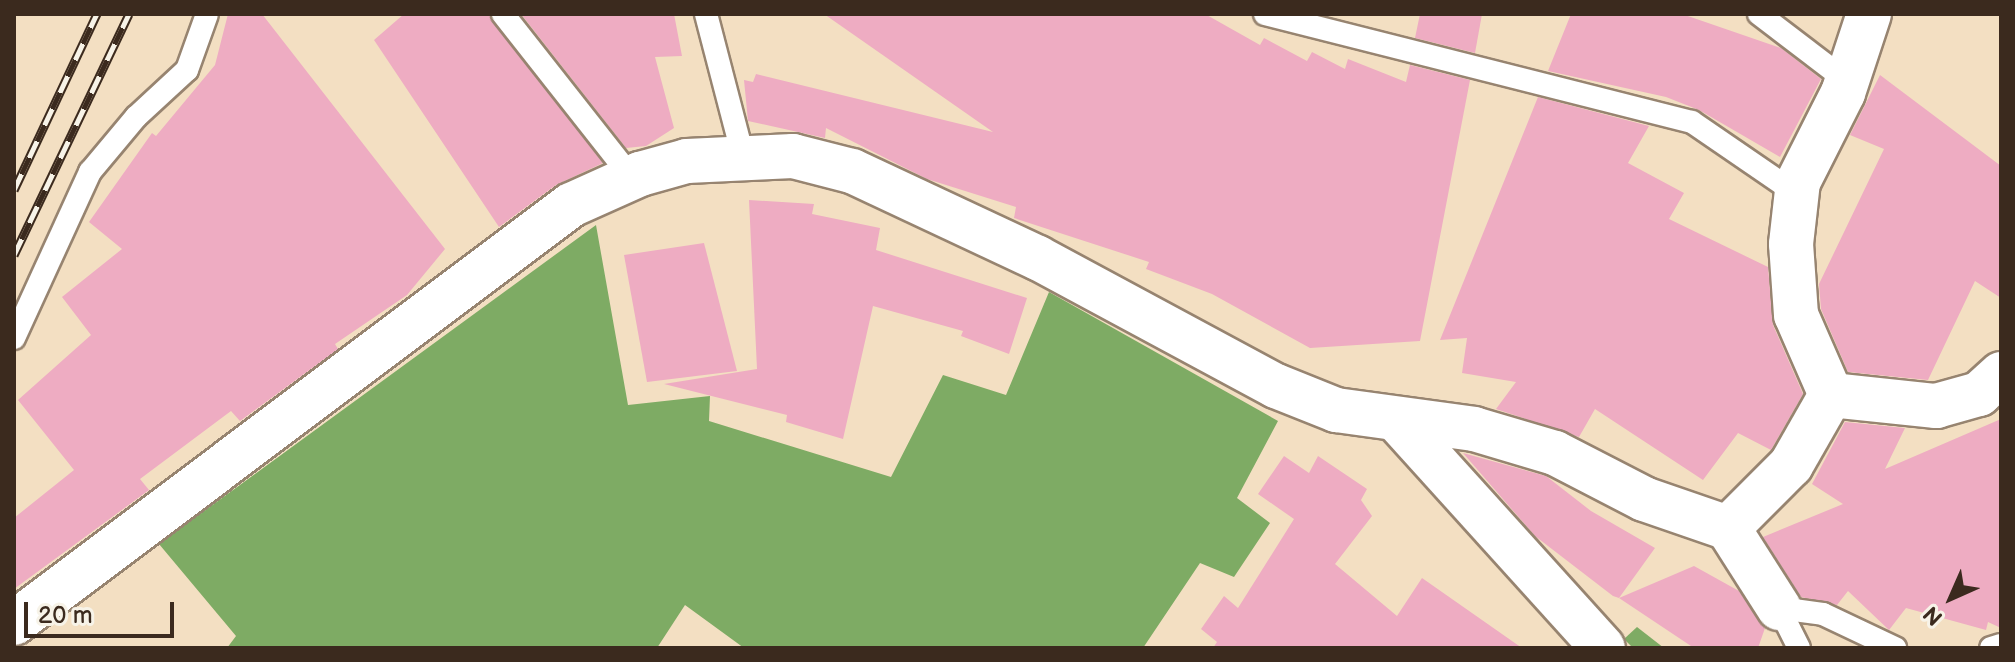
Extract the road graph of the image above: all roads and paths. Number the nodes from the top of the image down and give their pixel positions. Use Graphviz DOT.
graph roads {
  1 [pos="207,14"];
  2 [pos="503,14"];
  3 [pos="706,14"];
  4 [pos="1265,14"];
  5 [pos="1759,14"];
  6 [pos="1869,14"];
  7 [pos="1847,81"];
  8 [pos="743,156"];
  9 [pos="632,178"];
  10 [pos="1797,194"];
  11 [pos="14,338"];
  12 [pos="2001,374"];
  13 [pos="1831,395"];
  14 [pos="1397,420"];
  15 [pos="1728,528"];
  16 [pos="1779,608"];
  17 [pos="14,623"];
  18 [pos="2001,645"];
  19 [pos="1603,648"];
  20 [pos="1799,648"];
  21 [pos="1895,648"];
  22 [pos="1991,648"];
  1 -- 11 [label="lane"];
  2 -- 9 [label="lane"];
  3 -- 8 [label="lane"];
  4 -- 10 [label="lane"];
  5 -- 7 [label="lane"];
  6 -- 7 [label="street"];
  7 -- 10 [label="street"];
  8 -- 9 [label="street"];
  8 -- 14 [label="street"];
  9 -- 17 [label="street"];
  10 -- 13 [label="street"];
  12 -- 13 [label="street"];
  13 -- 15 [label="street"];
  14 -- 15 [label="street"];
  14 -- 19 [label="street"];
  15 -- 16 [label="street"];
  16 -- 20 [label="lane"];
  16 -- 21 [label="lane"];
  18 -- 22 [label="lane"];
}
